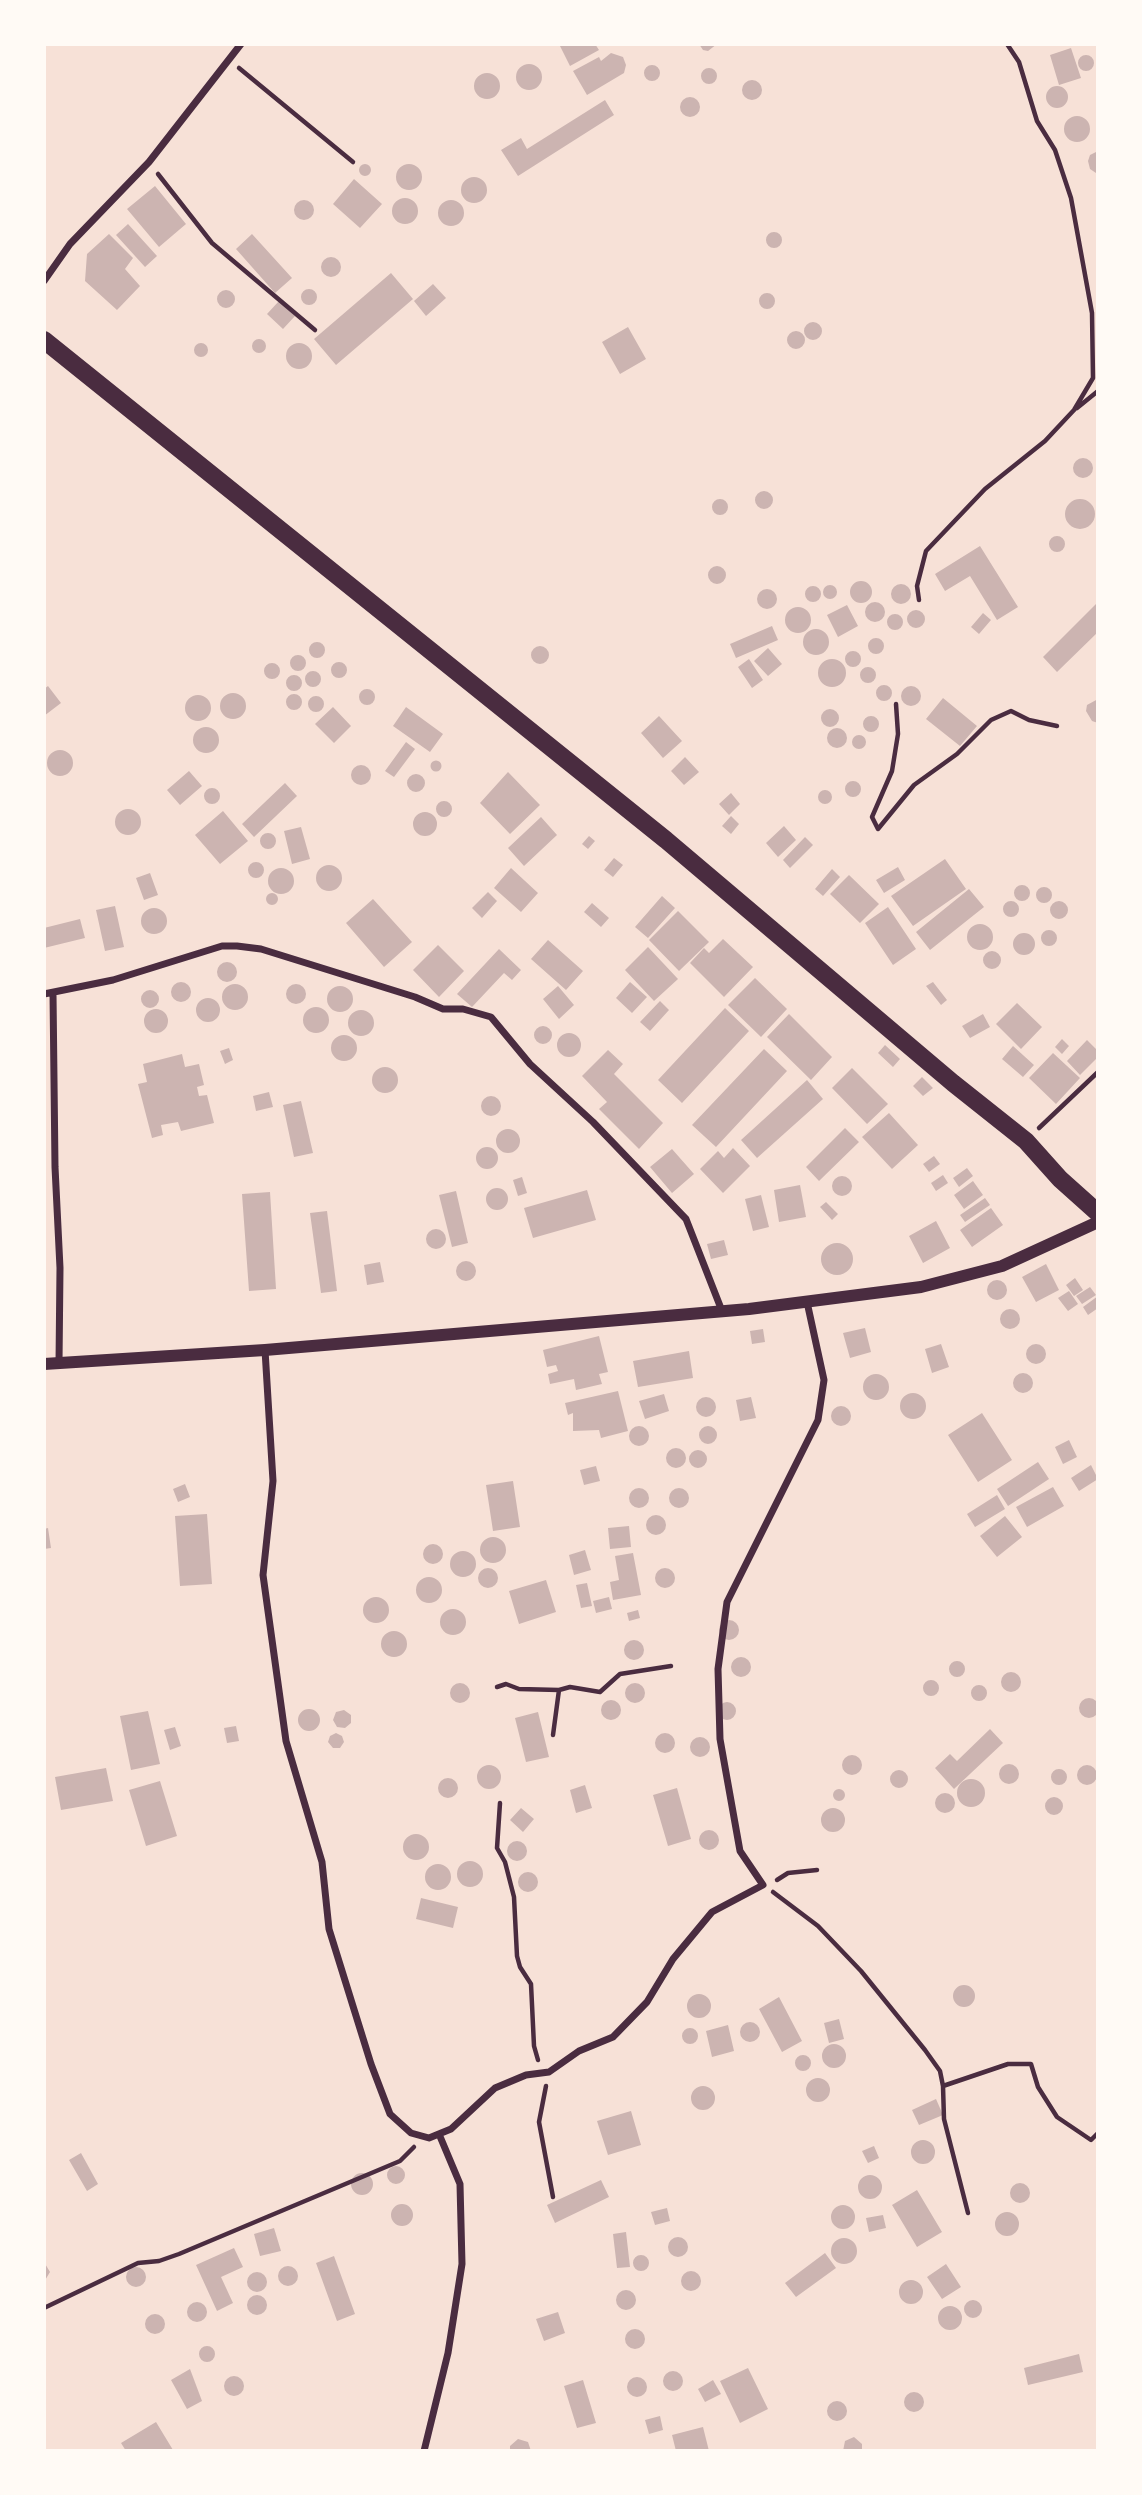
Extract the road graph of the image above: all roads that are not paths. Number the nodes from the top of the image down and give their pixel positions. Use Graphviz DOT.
graph roads {
  1 [pos="241,44"];
  2 [pos="44,281"];
  3 [pos="44,340"];
  4 [pos="53,993"];
  5 [pos="44,994"];
  6 [pos="1098,1213"];
  7 [pos="1098,1222"];
  8 [pos="807,1302"];
  9 [pos="722,1311"];
  10 [pos="265,1350"];
  11 [pos="59,1363"];
  12 [pos="44,1364"];
  13 [pos="439,2134"];
  14 [pos="424,2451"];
  1 -- 2 [label="street"];
  3 -- 6 [label="main road"];
  4 -- 5 [label="street"];
  4 -- 9 [label="street"];
  4 -- 11 [label="street"];
  7 -- 8 [label="street"];
  8 -- 9 [label="street"];
  8 -- 13 [label="street"];
  9 -- 10 [label="street"];
  10 -- 11 [label="street"];
  10 -- 13 [label="street"];
  11 -- 12 [label="street"];
  13 -- 14 [label="street"];
}
